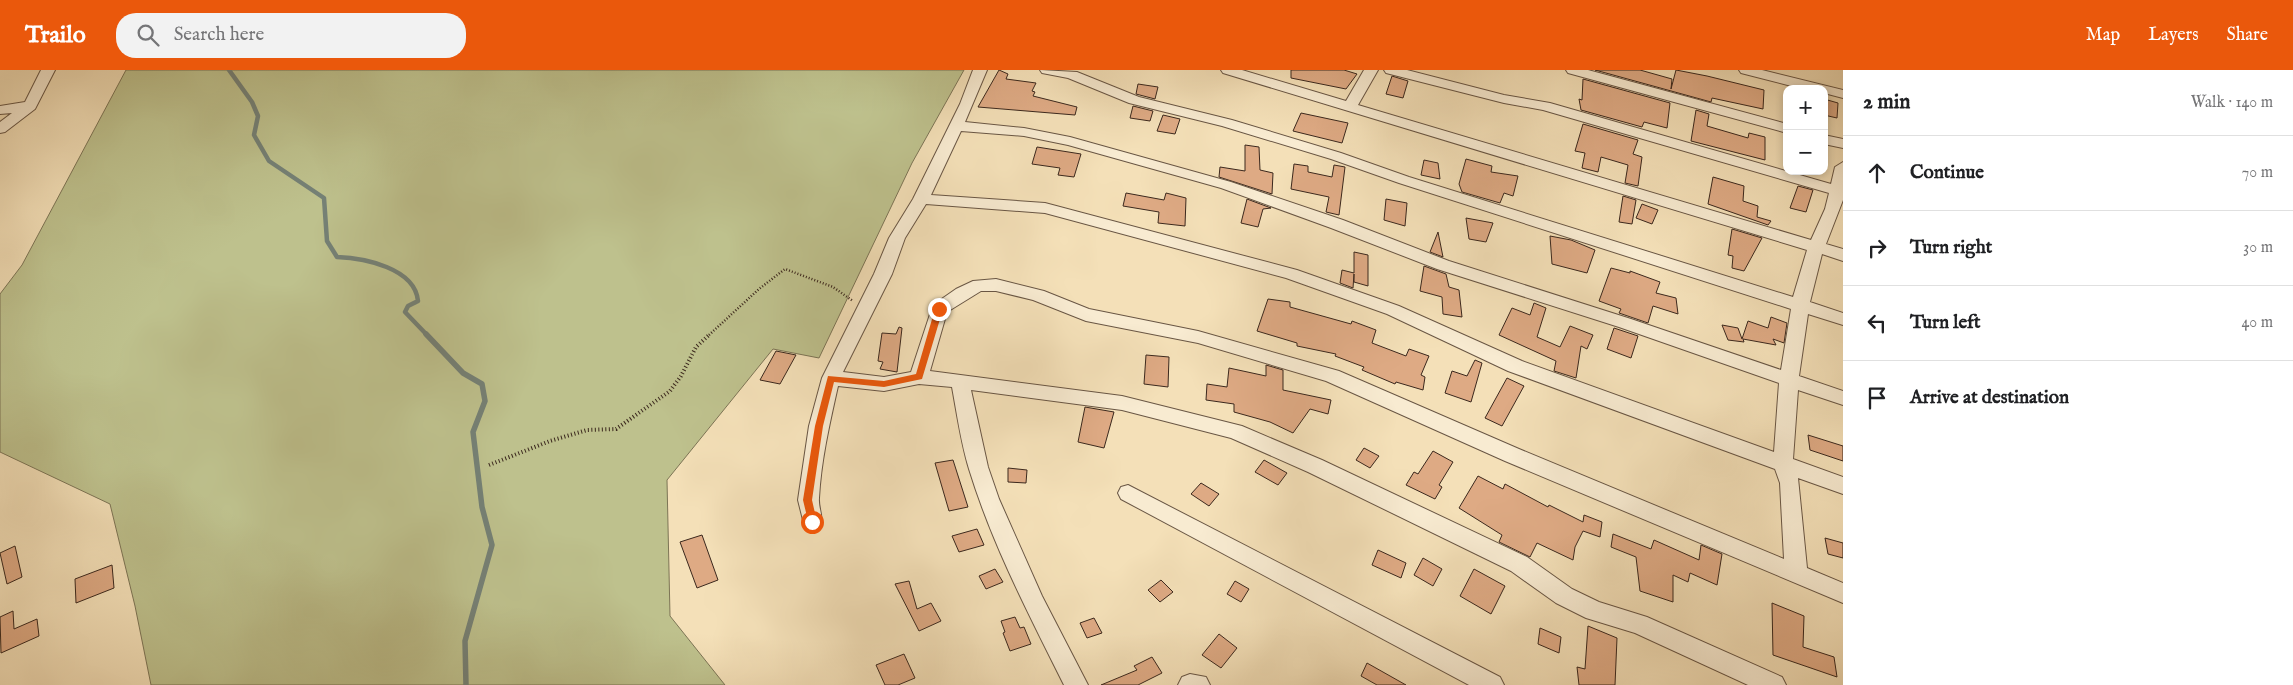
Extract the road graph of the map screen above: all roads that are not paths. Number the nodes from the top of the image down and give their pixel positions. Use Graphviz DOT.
graph roads {
  1 [pos="48,70"];
  2 [pos="980,70"];
  3 [pos="1046,70"];
  4 [pos="1228,70"];
  5 [pos="1371,70"];
  6 [pos="1392,70"];
  7 [pos="1573,70"];
  8 [pos="1746,70"];
  9 [pos="1807,85"];
  10 [pos="1828,90"];
  11 [pos="1843,94"];
  12 [pos="30,106"];
  13 [pos="1350,107"];
  14 [pos="0,110"];
  15 [pos="957,126"];
  16 [pos="1783,128"];
  17 [pos="0,129"];
  18 [pos="1828,140"];
  19 [pos="1843,144"];
  20 [pos="1843,167"];
  21 [pos="1840,191"];
  22 [pos="921,199"];
  23 [pos="1816,247"];
  24 [pos="1843,255"];
  25 [pos="1800,305"];
  26 [pos="1843,319"];
  27 [pos="920,377"];
  28 [pos="831,378"];
  29 [pos="960,381"];
  30 [pos="1789,381"];
  31 [pos="1843,398"];
  32 [pos="1783,464"];
  33 [pos="1843,486"];
  34 [pos="1128,493"];
  35 [pos="812,522"];
  36 [pos="1796,573"];
  37 [pos="1843,593"];
  38 [pos="1076,685"];
  39 [pos="1492,685"];
  40 [pos="1774,685"];
  1 -- 12 [label="street"];
  2 -- 15 [label="street"];
  3 -- 25 [label="street"];
  4 -- 13 [label="street"];
  5 -- 13 [label="street"];
  6 -- 21 [label="street"];
  7 -- 16 [label="street"];
  8 -- 9 [label="street"];
  10 -- 11 [label="street"];
  12 -- 14 [label="street"];
  12 -- 17 [label="street"];
  13 -- 23 [label="street"];
  15 -- 22 [label="street"];
  15 -- 30 [label="street"];
  18 -- 19 [label="street"];
  20 -- 21 [label="street"];
  21 -- 23 [label="street"];
  22 -- 28 [label="street"];
  22 -- 32 [label="street"];
  23 -- 24 [label="street"];
  23 -- 25 [label="street"];
  25 -- 26 [label="street"];
  25 -- 30 [label="street"];
  27 -- 28 [label="street"];
  27 -- 29 [label="street"];
  27 -- 36 [label="street"];
  28 -- 35 [label="street"];
  29 -- 38 [label="street"];
  29 -- 40 [label="street"];
  30 -- 31 [label="street"];
  30 -- 32 [label="street"];
  32 -- 33 [label="street"];
  32 -- 36 [label="street"];
  34 -- 39 [label="street"];
  36 -- 37 [label="street"];
}
